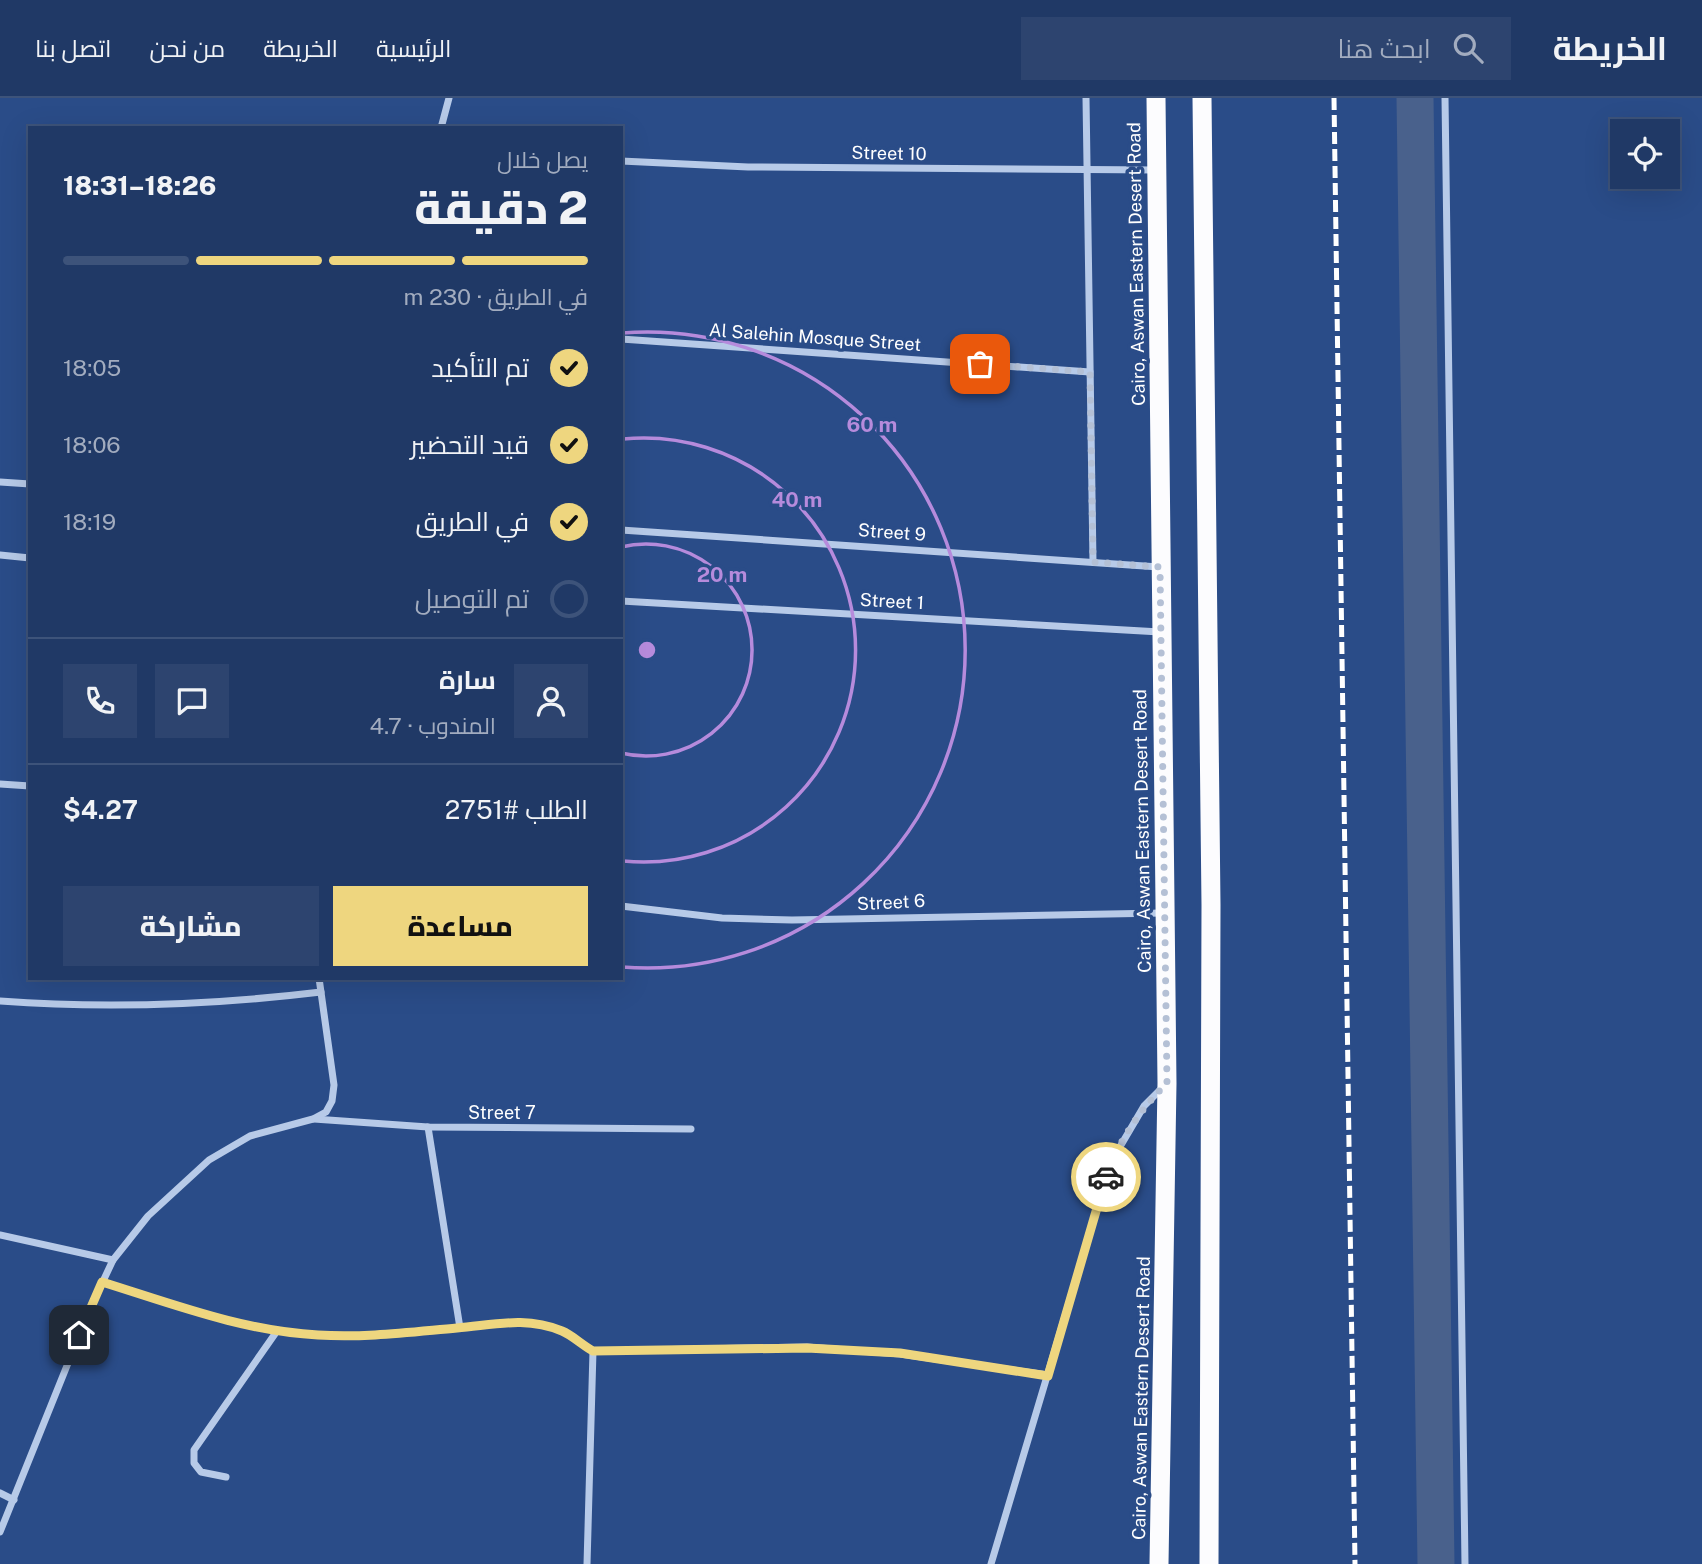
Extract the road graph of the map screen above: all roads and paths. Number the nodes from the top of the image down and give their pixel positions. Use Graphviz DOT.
graph roads {
  1 [pos="449,98"];
  2 [pos="1086,98"];
  3 [pos="1156,98"];
  4 [pos="1202,98"];
  5 [pos="1445,98"];
  6 [pos="442,126"];
  7 [pos="623,162"];
  8 [pos="1156,170"];
  9 [pos="1087,171"];
  10 [pos="623,339"];
  11 [pos="1090,372"];
  12 [pos="0,482"];
  13 [pos="28,484"];
  14 [pos="623,530"];
  15 [pos="0,555"];
  16 [pos="28,558"];
  17 [pos="1093,562"];
  18 [pos="1160,567"];
  19 [pos="623,601"];
  20 [pos="1160,632"];
  21 [pos="0,784"];
  22 [pos="28,786"];
  23 [pos="623,906"];
  24 [pos="1163,913"];
  25 [pos="319,980"];
  26 [pos="321,992"];
  27 [pos="0,1002"];
  28 [pos="1167,1083"];
  29 [pos="313,1119"];
  30 [pos="428,1127"];
  31 [pos="691,1129"];
  32 [pos="0,1235"];
  33 [pos="113,1260"];
  34 [pos="102,1282"];
  35 [pos="460,1328"];
  36 [pos="277,1331"];
  37 [pos="593,1351"];
  38 [pos="1048,1376"];
  39 [pos="226,1477"];
  40 [pos="0,1493"];
  41 [pos="14,1500"];
  42 [pos="0,1532"];
  43 [pos="587,1564"];
  44 [pos="990,1564"];
  45 [pos="1159,1564"];
  46 [pos="1209,1564"];
  47 [pos="1465,1564"];
  1 -- 6 [label="street"];
  2 -- 9 [label="street"];
  3 -- 8 [label="highway, Cairo, Aswan Eastern Desert Road"];
  4 -- 46 [label="highway"];
  5 -- 47 [label="street"];
  7 -- 9 [label="street, Street 10"];
  8 -- 9 [label="street, Street 10"];
  8 -- 18 [label="highway, Cairo, Aswan Eastern Desert Road"];
  9 -- 11 [label="street"];
  10 -- 11 [label="street, Al Salehin Mosque Street"];
  11 -- 17 [label="street"];
  12 -- 13 [label="street"];
  14 -- 17 [label="street, Street 9"];
  15 -- 16 [label="street"];
  17 -- 18 [label="street, Street 9"];
  18 -- 20 [label="highway, Cairo, Aswan Eastern Desert Road"];
  19 -- 20 [label="street, Street 1"];
  20 -- 24 [label="highway, Cairo, Aswan Eastern Desert Road"];
  21 -- 22 [label="street"];
  23 -- 24 [label="street, Street 6"];
  24 -- 28 [label="highway, Cairo, Aswan Eastern Desert Road"];
  25 -- 26 [label="street"];
  26 -- 27 [label="street"];
  26 -- 29 [label="street"];
  28 -- 38 [label="street"];
  28 -- 45 [label="highway, Cairo, Aswan Eastern Desert Road"];
  29 -- 30 [label="street, Street 7"];
  29 -- 33 [label="street, Street 7"];
  30 -- 31 [label="street, Street 7"];
  30 -- 35 [label="street"];
  32 -- 33 [label="street"];
  33 -- 34 [label="street, Street 7"];
  34 -- 36 [label="street"];
  34 -- 41 [label="street, Street 7"];
  35 -- 36 [label="street"];
  35 -- 37 [label="street"];
  36 -- 39 [label="street"];
  37 -- 38 [label="street"];
  37 -- 43 [label="street"];
  38 -- 44 [label="street"];
  40 -- 41 [label="street"];
  41 -- 42 [label="street, Street 7"];
}
